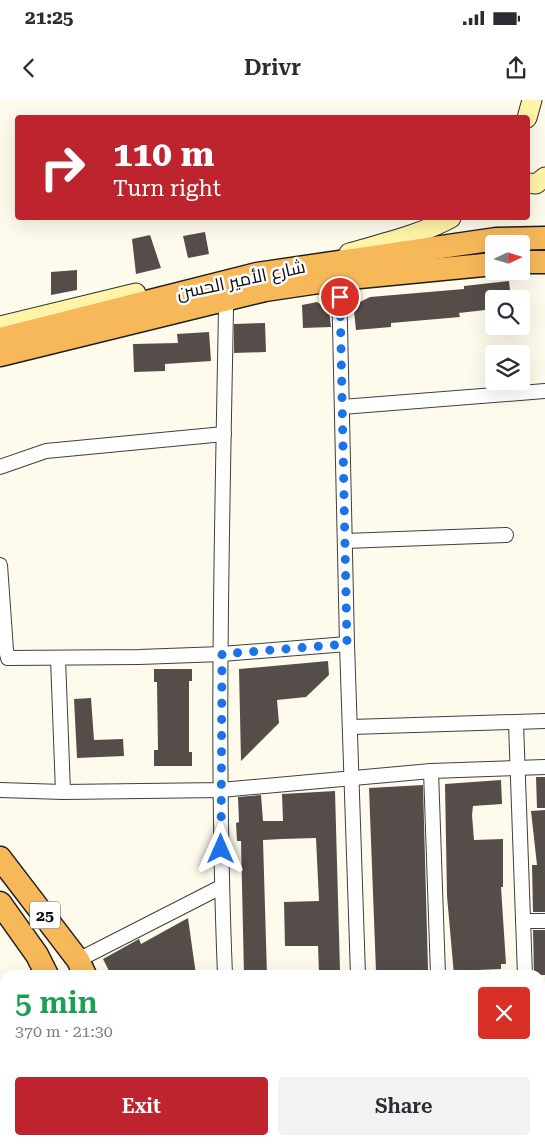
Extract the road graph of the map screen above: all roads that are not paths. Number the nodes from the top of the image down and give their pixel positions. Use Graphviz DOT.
graph roads {
  1 [pos="545,177"];
  2 [pos="530,183"];
  3 [pos="447,220"];
  4 [pos="545,238"];
  5 [pos="530,262"];
  6 [pos="545,262"];
  7 [pos="485,265"];
  8 [pos="299,266"];
  9 [pos="339,279"];
  10 [pos="261,282"];
  11 [pos="226,309"];
  12 [pos="0,326"];
  13 [pos="0,339"];
  14 [pos="0,355"];
  15 [pos="0,364"];
  16 [pos="545,391"];
  17 [pos="342,407"];
  18 [pos="224,434"];
  19 [pos="0,467"];
  20 [pos="506,535"];
  21 [pos="345,541"];
  22 [pos="0,565"];
  23 [pos="347,644"];
  24 [pos="222,654"];
  25 [pos="58,658"];
  26 [pos="545,721"];
  27 [pos="516,722"];
  28 [pos="351,727"];
  29 [pos="517,767"];
  30 [pos="545,767"];
  31 [pos="431,771"];
  32 [pos="352,778"];
  33 [pos="0,790"];
  34 [pos="221,790"];
  35 [pos="63,792"];
  36 [pos="0,858"];
  37 [pos="221,887"];
  38 [pos="0,903"];
  39 [pos="545,921"];
  40 [pos="523,922"];
  41 [pos="81,968"];
  42 [pos="45,970"];
  43 [pos="225,970"];
  44 [pos="358,970"];
  45 [pos="438,970"];
  46 [pos="525,970"];
  1 -- 2 [label="main road"];
  3 -- 8 [label="main road"];
  4 -- 8 [label="highway, شارع الأمير الحسن"];
  5 -- 6 [label="highway"];
  7 -- 9 [label="highway, شارع الأمير الحسن"];
  8 -- 10 [label="highway, شارع الأمير الحسن"];
  9 -- 10 [label="highway, شارع الأمير الحسن"];
  9 -- 17 [label="street"];
  10 -- 11 [label="main road"];
  10 -- 12 [label="main road"];
  10 -- 13 [label="highway, شارع الأمير الحسن"];
  10 -- 14 [label="highway, شارع الأمير الحسن"];
  11 -- 15 [label="main road"];
  11 -- 18 [label="street"];
  16 -- 17 [label="street"];
  17 -- 21 [label="street"];
  18 -- 19 [label="street"];
  18 -- 24 [label="street"];
  20 -- 21 [label="street"];
  21 -- 23 [label="street"];
  22 -- 25 [label="street"];
  23 -- 24 [label="street"];
  23 -- 28 [label="street"];
  24 -- 25 [label="street"];
  24 -- 34 [label="street"];
  25 -- 35 [label="street"];
  26 -- 27 [label="street"];
  27 -- 28 [label="street"];
  27 -- 29 [label="street"];
  28 -- 32 [label="street"];
  29 -- 30 [label="street"];
  29 -- 31 [label="street"];
  29 -- 40 [label="street"];
  31 -- 32 [label="street"];
  31 -- 45 [label="street"];
  32 -- 34 [label="street"];
  32 -- 44 [label="street"];
  33 -- 35 [label="street"];
  34 -- 35 [label="street"];
  34 -- 37 [label="street"];
  36 -- 41 [label="highway, 25"];
  37 -- 41 [label="street"];
  37 -- 43 [label="street"];
  38 -- 42 [label="highway, 25"];
  39 -- 40 [label="street"];
  40 -- 46 [label="street"];
}
